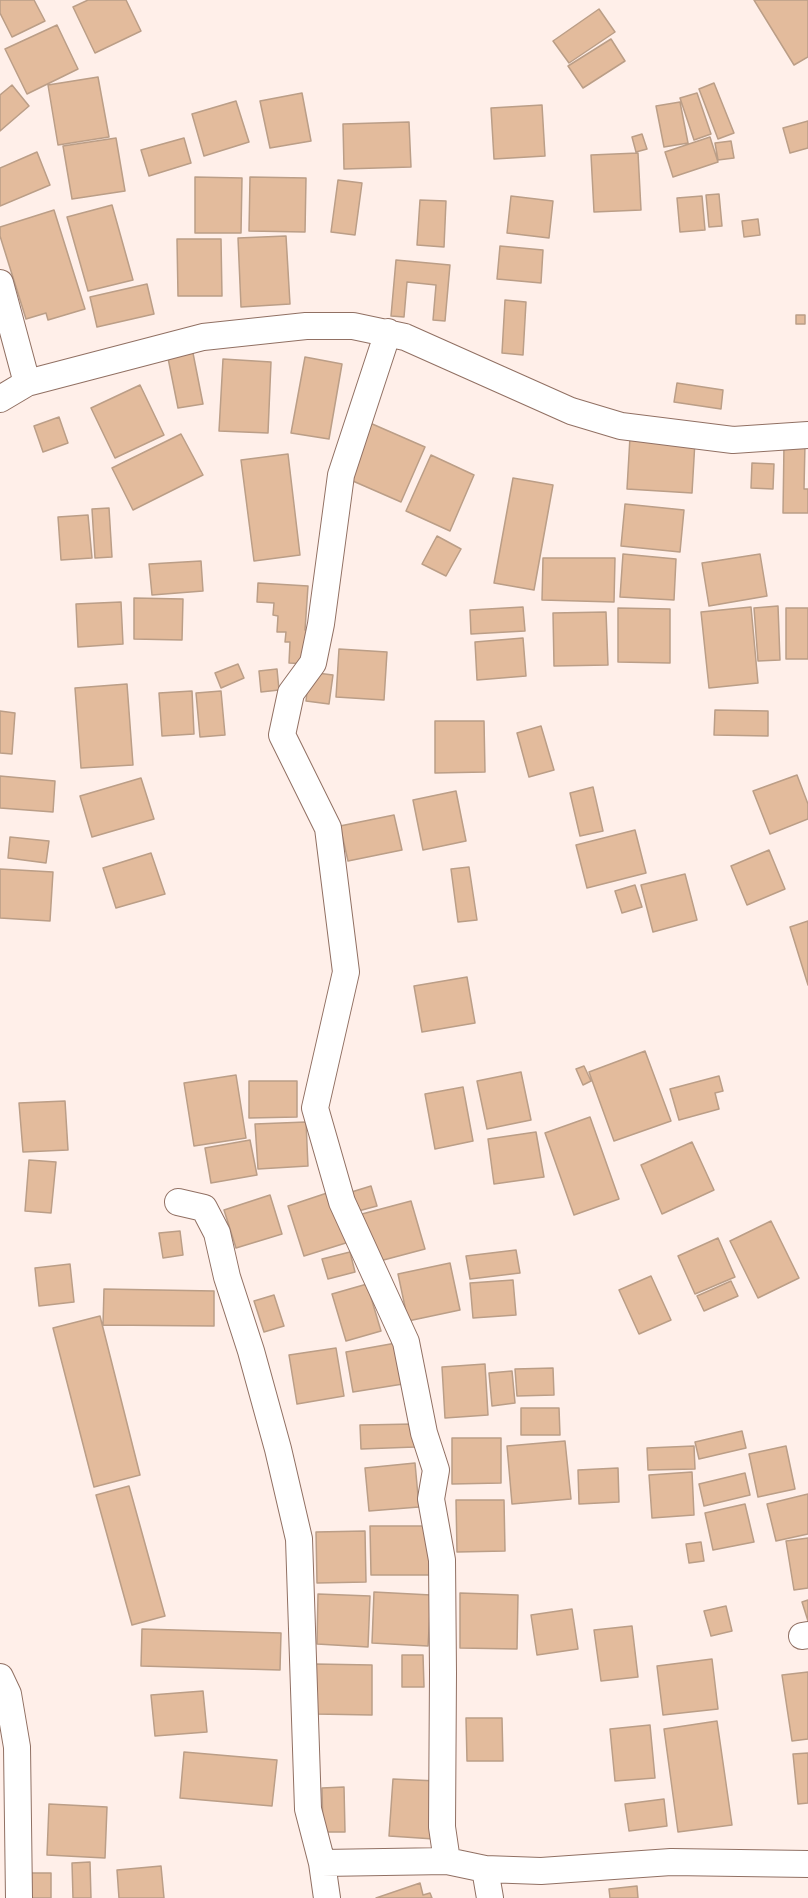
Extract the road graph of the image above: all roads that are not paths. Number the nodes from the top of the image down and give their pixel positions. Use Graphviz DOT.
graph roads {
  1 [pos="0,283"];
  2 [pos="388,332"];
  3 [pos="27,383"];
  4 [pos="0,399"];
  5 [pos="808,435"];
  6 [pos="177,1202"];
  7 [pos="0,1677"];
  8 [pos="447,1861"];
  9 [pos="322,1863"];
  10 [pos="808,1864"];
  11 [pos="484,1869"];
  12 [pos="19,1898"];
  13 [pos="327,1898"];
  14 [pos="490,1898"];
  1 -- 3 [label="street"];
  2 -- 3 [label="street"];
  2 -- 5 [label="street"];
  2 -- 8 [label="street"];
  3 -- 4 [label="street"];
  6 -- 9 [label="street"];
  7 -- 12 [label="street"];
  8 -- 9 [label="street"];
  8 -- 11 [label="street"];
  9 -- 13 [label="street"];
  10 -- 11 [label="street"];
  11 -- 14 [label="street"];
}
